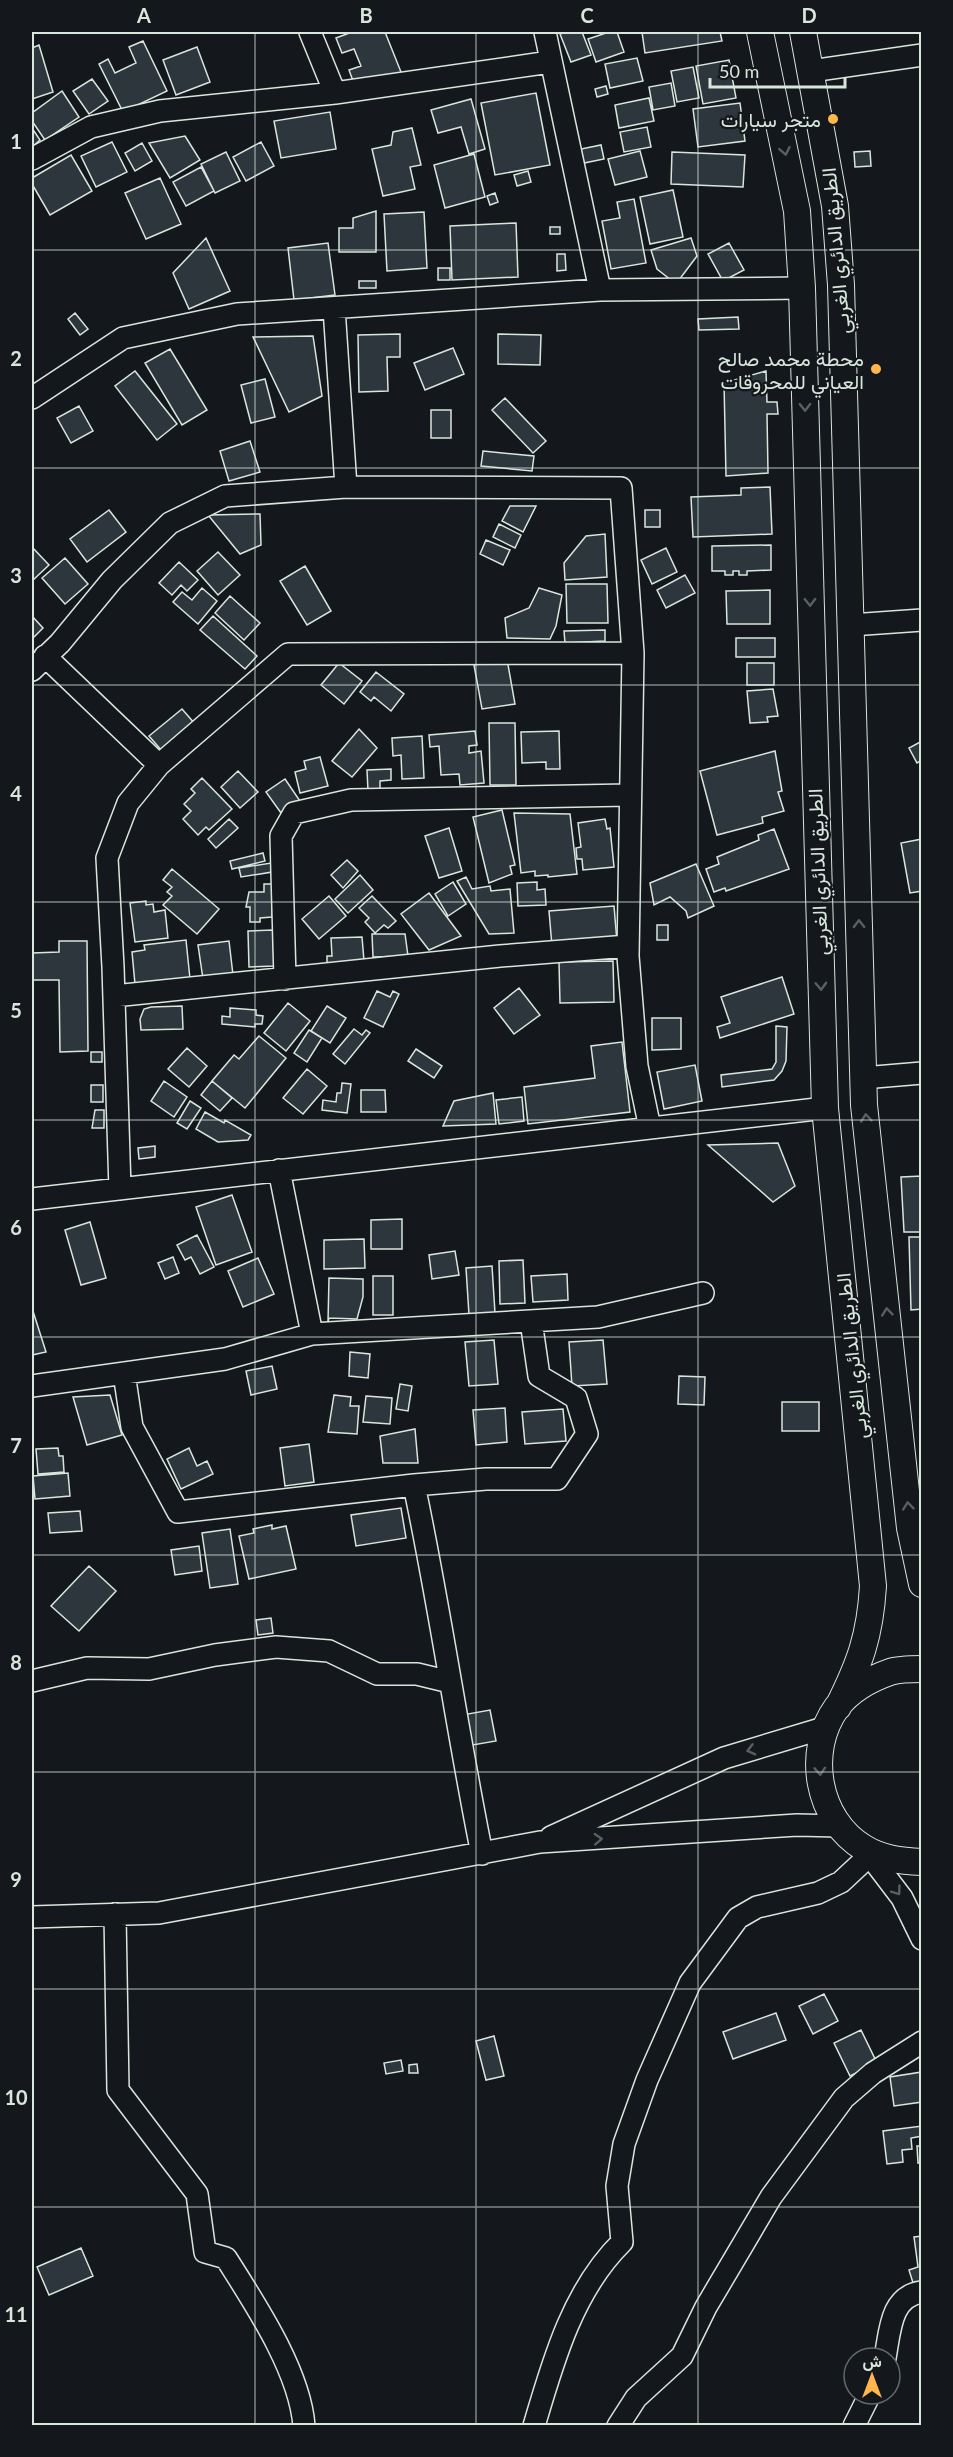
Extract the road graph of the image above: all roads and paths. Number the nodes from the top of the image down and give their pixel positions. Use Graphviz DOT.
graph roads {
  1 [pos="310,32"];
  2 [pos="545,32"];
  3 [pos="760,32"];
  4 [pos="803,32"];
  5 [pos="921,55"];
  6 [pos="550,62"];
  7 [pos="812,71"];
  8 [pos="335,93"];
  9 [pos="32,159"];
  10 [pos="802,288"];
  11 [pos="600,290"];
  12 [pos="334,308"];
  13 [pos="32,398"];
  14 [pos="346,487"];
  15 [pos="921,620"];
  16 [pos="851,625"];
  17 [pos="633,653"];
  18 [pos="38,663"];
  19 [pos="159,765"];
  20 [pos="628,795"];
  21 [pos="857,847"];
  22 [pos="816,848"];
  23 [pos="628,946"];
  24 [pos="285,979"];
  25 [pos="114,996"];
  26 [pos="921,1072"];
  27 [pos="863,1078"];
  28 [pos="825,1108"];
  29 [pos="650,1128"];
  30 [pos="279,1170"];
  31 [pos="120,1189"];
  32 [pos="32,1199"];
  33 [pos="703,1293"];
  34 [pos="531,1321"];
  35 [pos="312,1334"];
  36 [pos="124,1373"];
  37 [pos="32,1386"];
  38 [pos="414,1485"];
  39 [pos="921,1584"];
  40 [pos="921,1669"];
  41 [pos="32,1681"];
  42 [pos="450,1682"];
  43 [pos="832,1717"];
  44 [pos="840,1826"];
  45 [pos="540,1842"];
  46 [pos="867,1851"];
  47 [pos="482,1854"];
  48 [pos="921,1862"];
  49 [pos="116,1914"];
  50 [pos="32,1917"];
  51 [pos="921,1939"];
  52 [pos="921,2042"];
  53 [pos="921,2292"];
  54 [pos="887,2346"];
  55 [pos="864,2406"];
  56 [pos="304,2426"];
  57 [pos="534,2426"];
  58 [pos="618,2426"];
  59 [pos="854,2426"];
  1 -- 8 [label="street"];
  2 -- 6 [label="street"];
  3 -- 10 [label="main road, الطريق الدائري الغربي, one-way"];
  4 -- 7 [label="main road, الطريق الدائري الغربي"];
  5 -- 7 [label="street"];
  6 -- 8 [label="street"];
  6 -- 11 [label="street"];
  7 -- 16 [label="main road, الطريق الدائري الغربي"];
  8 -- 9 [label="street"];
  10 -- 11 [label="street"];
  10 -- 22 [label="main road, الطريق الدائري الغربي, one-way"];
  11 -- 12 [label="street"];
  12 -- 13 [label="street"];
  12 -- 14 [label="street"];
  14 -- 17 [label="street"];
  14 -- 18 [label="street"];
  15 -- 16 [label="street"];
  16 -- 21 [label="main road, الطريق الدائري الغربي"];
  17 -- 19 [label="street"];
  17 -- 20 [label="street"];
  18 -- 19 [label="street"];
  19 -- 25 [label="street"];
  20 -- 23 [label="street"];
  20 -- 24 [label="street"];
  21 -- 22 [label="main road"];
  27 -- 21 [label="main road, الطريق الدائري الغربي, one-way"];
  22 -- 28 [label="main road, الطريق الدائري الغربي, one-way"];
  23 -- 24 [label="street"];
  23 -- 29 [label="street"];
  24 -- 25 [label="street"];
  25 -- 31 [label="street"];
  26 -- 27 [label="street"];
  39 -- 27 [label="main road, الطريق الدائري الغربي, one-way"];
  28 -- 29 [label="street"];
  28 -- 43 [label="main road, الطريق الدائري الغربي"];
  29 -- 30 [label="street"];
  30 -- 31 [label="street"];
  30 -- 35 [label="street"];
  31 -- 32 [label="street"];
  33 -- 34 [label="street"];
  34 -- 35 [label="street"];
  34 -- 38 [label="street"];
  35 -- 36 [label="street"];
  36 -- 37 [label="street"];
  36 -- 38 [label="street"];
  38 -- 42 [label="street"];
  40 -- 43 [label="main road"];
  41 -- 42 [label="street"];
  42 -- 47 [label="street"];
  43 -- 44 [label="main road, الطريق الدائري الغربي, one-way"];
  43 -- 45 [label="street, one-way"];
  45 -- 44 [label="street, one-way"];
  44 -- 46 [label="main road, الطريق الدائري الغربي"];
  45 -- 47 [label="street"];
  46 -- 48 [label="main road"];
  46 -- 51 [label="street, one-way"];
  46 -- 57 [label="street"];
  47 -- 49 [label="street"];
  49 -- 50 [label="street"];
  49 -- 56 [label="street"];
  52 -- 58 [label="street"];
  53 -- 54 [label="street"];
  55 -- 59 [label="street"];
}
